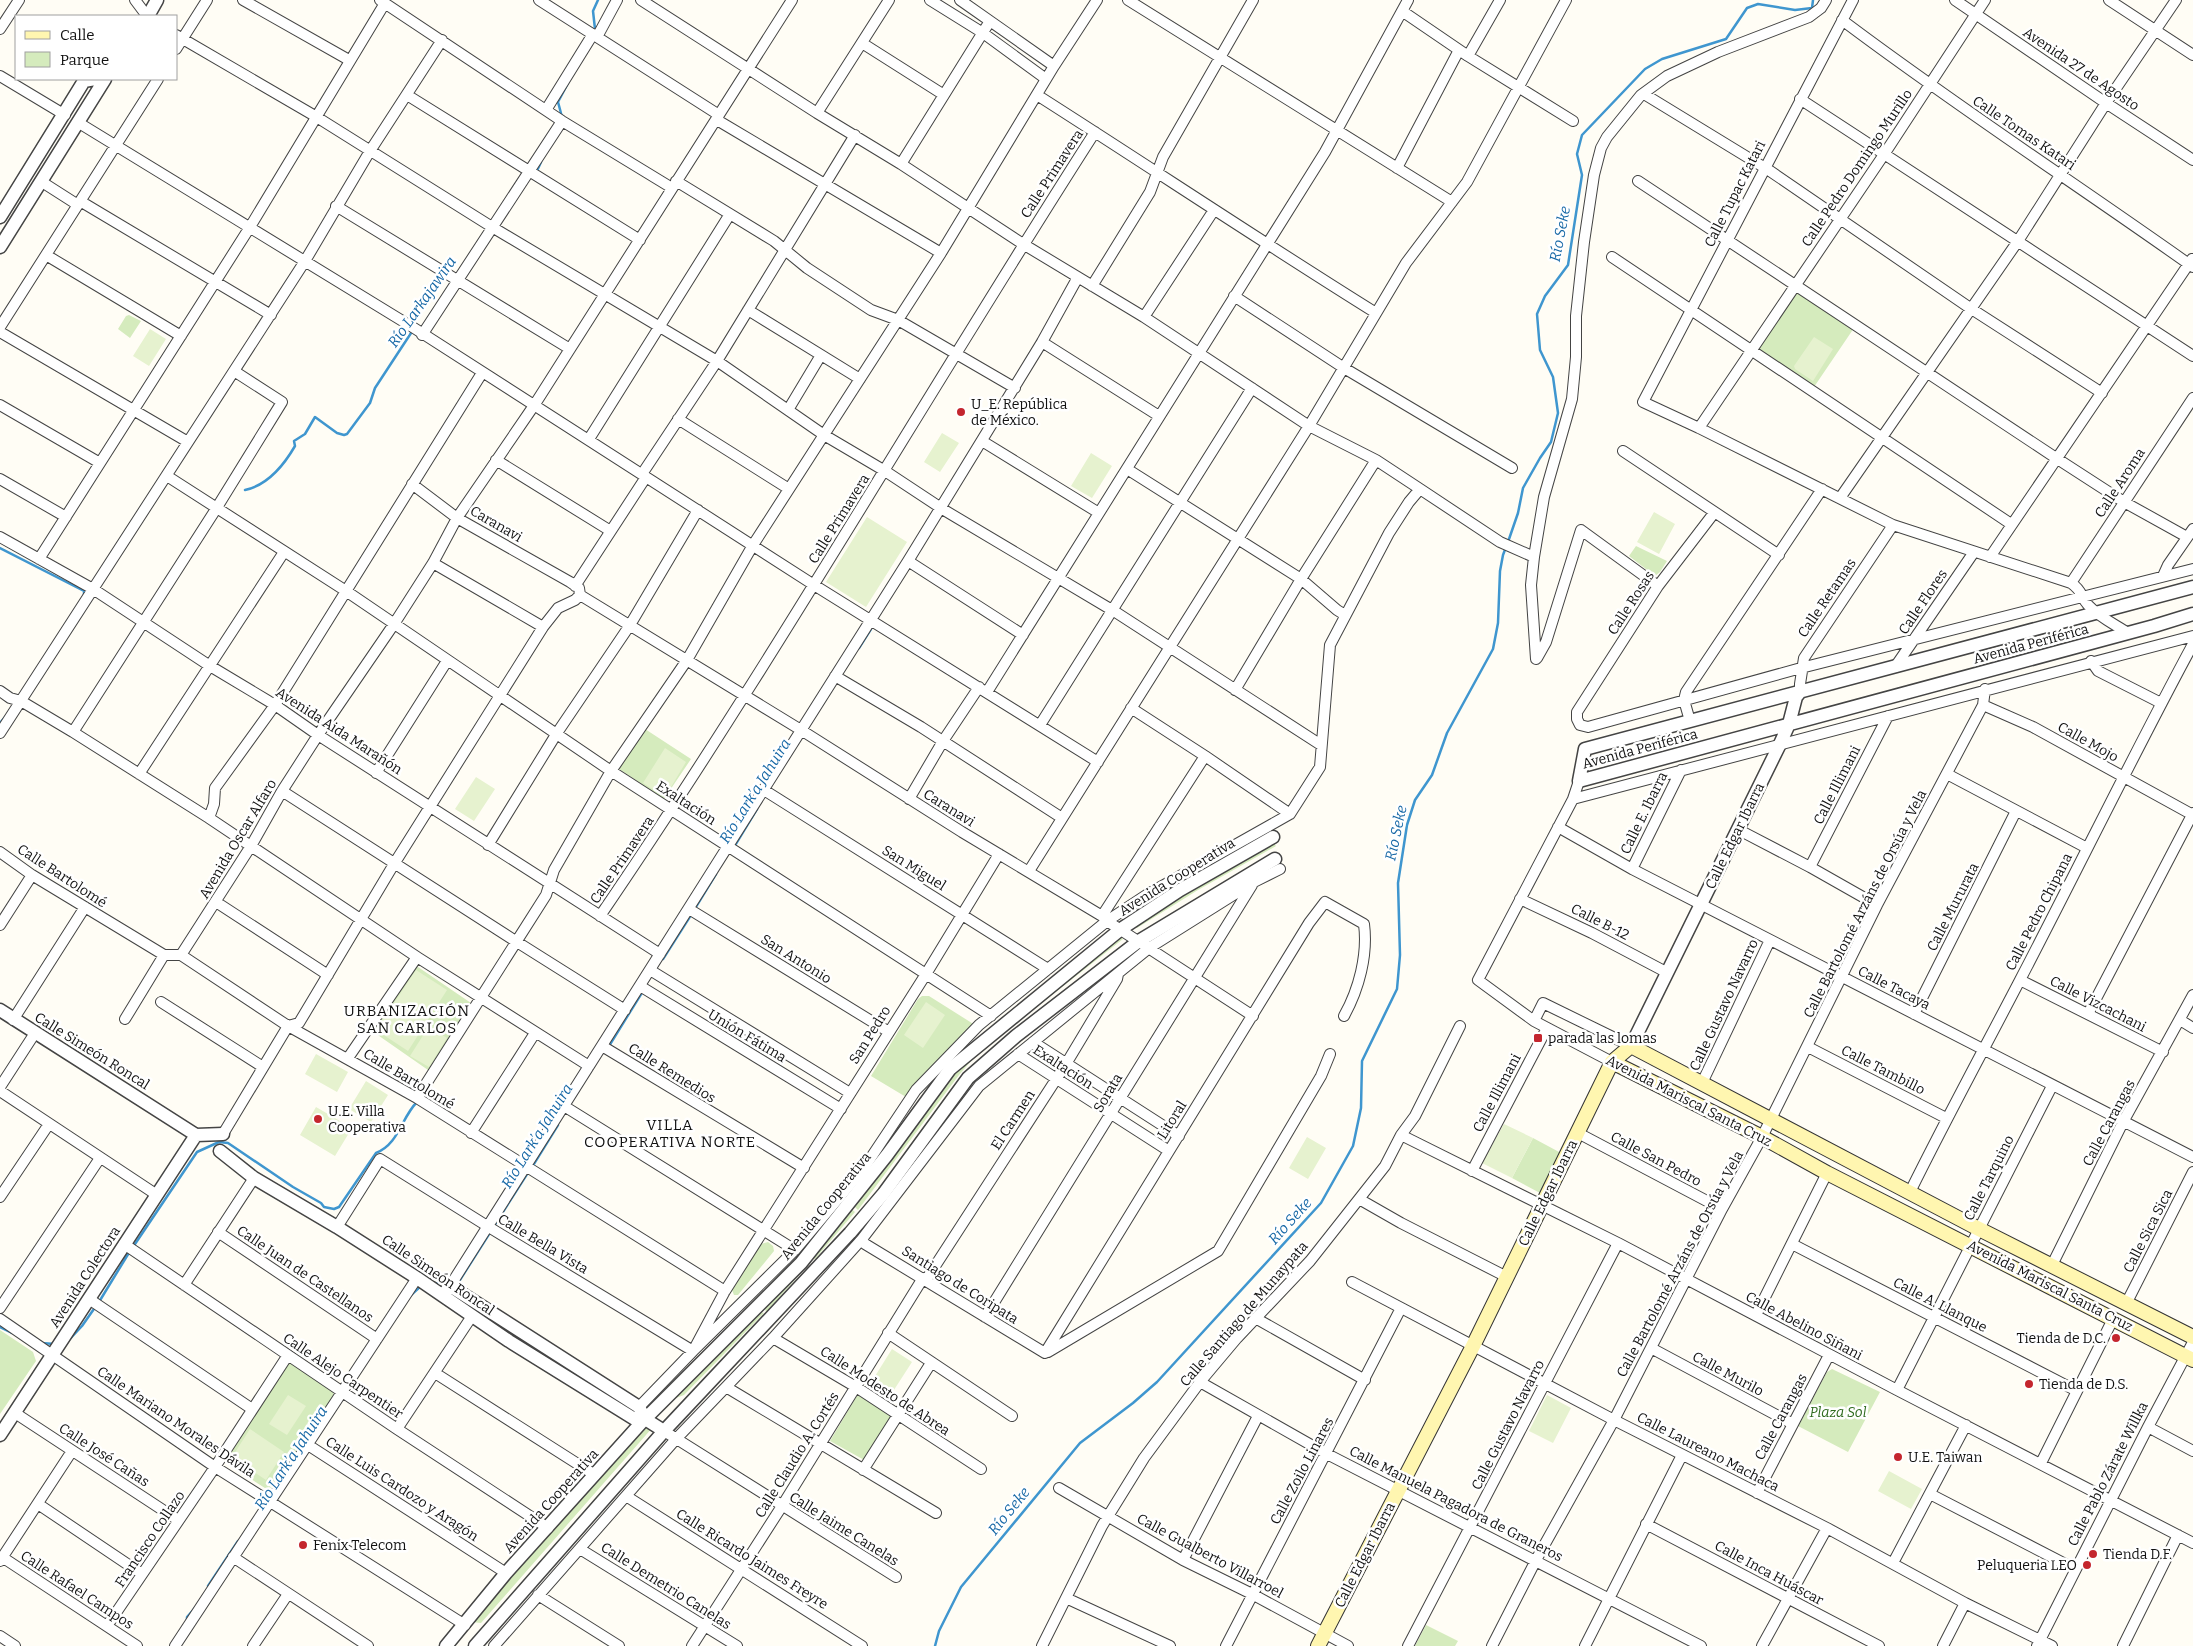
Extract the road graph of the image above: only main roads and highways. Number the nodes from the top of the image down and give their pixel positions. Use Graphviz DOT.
graph roads {
  1 [pos="1631,1046"];
  2 [pos="1612,1062"];
  3 [pos="2193,1337"];
  4 [pos="2189,1358"];
  5 [pos="1321,1640"];
  1 -- 2 [label="main road, Calle Edgar Ibarra"];
  1 -- 3 [label="main road, Avenida Mariscal Santa Cruz"];
  2 -- 4 [label="main road, Avenida Mariscal Santa Cruz"];
  2 -- 5 [label="main road, Calle Edgar Ibarra"];
}
